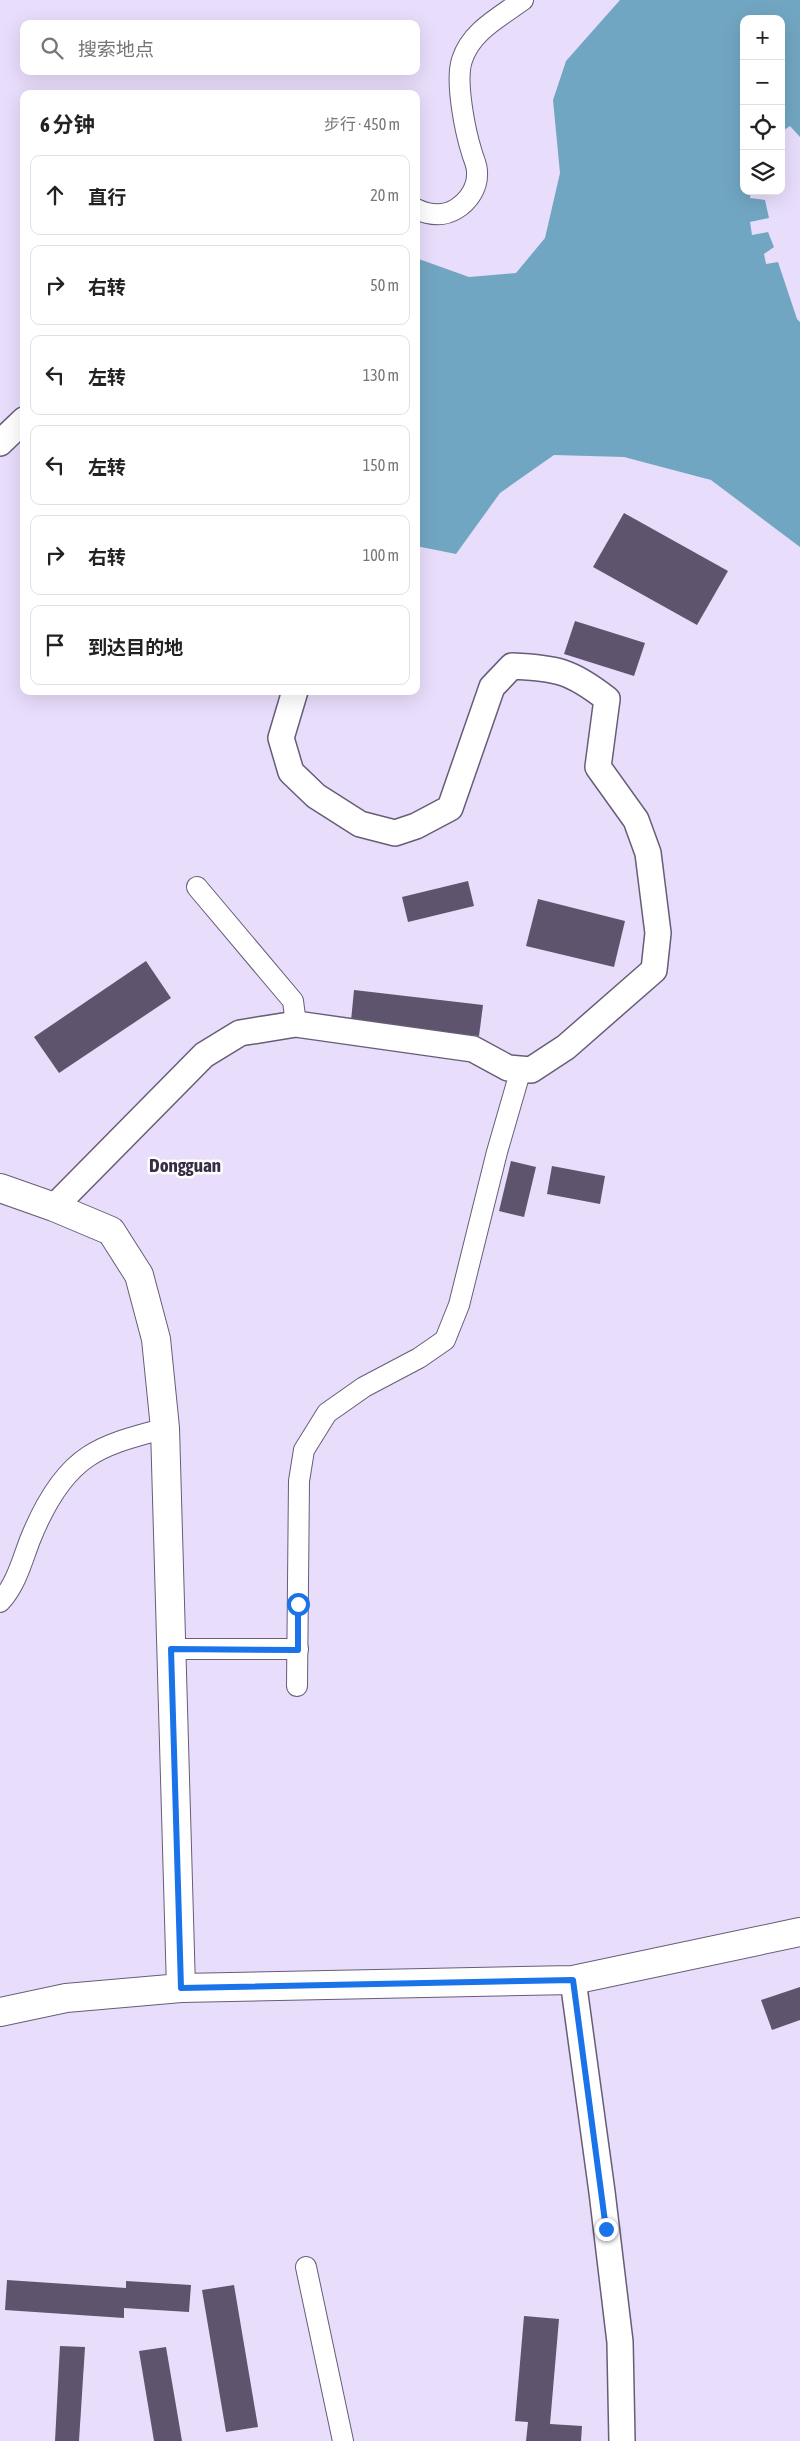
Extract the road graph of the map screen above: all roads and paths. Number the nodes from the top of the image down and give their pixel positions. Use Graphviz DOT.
graph roads {
  1 [pos="523,0"];
  2 [pos="420,210"];
  3 [pos="20,424"];
  4 [pos="0,443"];
  5 [pos="294,695"];
  6 [pos="196,887"];
  7 [pos="296,1024"];
  8 [pos="521,1069"];
  9 [pos="0,1188"];
  10 [pos="54,1207"];
  11 [pos="165,1428"];
  12 [pos="0,1602"];
  13 [pos="171,1649"];
  14 [pos="298,1650"];
  15 [pos="297,1686"];
  16 [pos="800,1932"];
  17 [pos="573,1980"];
  18 [pos="181,1988"];
  19 [pos="0,2012"];
  20 [pos="306,2267"];
  21 [pos="343,2441"];
  22 [pos="622,2441"];
  1 -- 2 [label="street"];
  3 -- 4 [label="street"];
  5 -- 8 [label="street"];
  6 -- 7 [label="street"];
  7 -- 8 [label="street"];
  7 -- 10 [label="street"];
  8 -- 14 [label="street"];
  9 -- 10 [label="main road"];
  10 -- 11 [label="main road"];
  11 -- 12 [label="street"];
  11 -- 13 [label="main road"];
  13 -- 14 [label="street"];
  13 -- 18 [label="main road"];
  14 -- 15 [label="street"];
  16 -- 17 [label="main road"];
  17 -- 18 [label="main road"];
  17 -- 22 [label="street"];
  18 -- 19 [label="main road"];
  20 -- 21 [label="street"];
}
